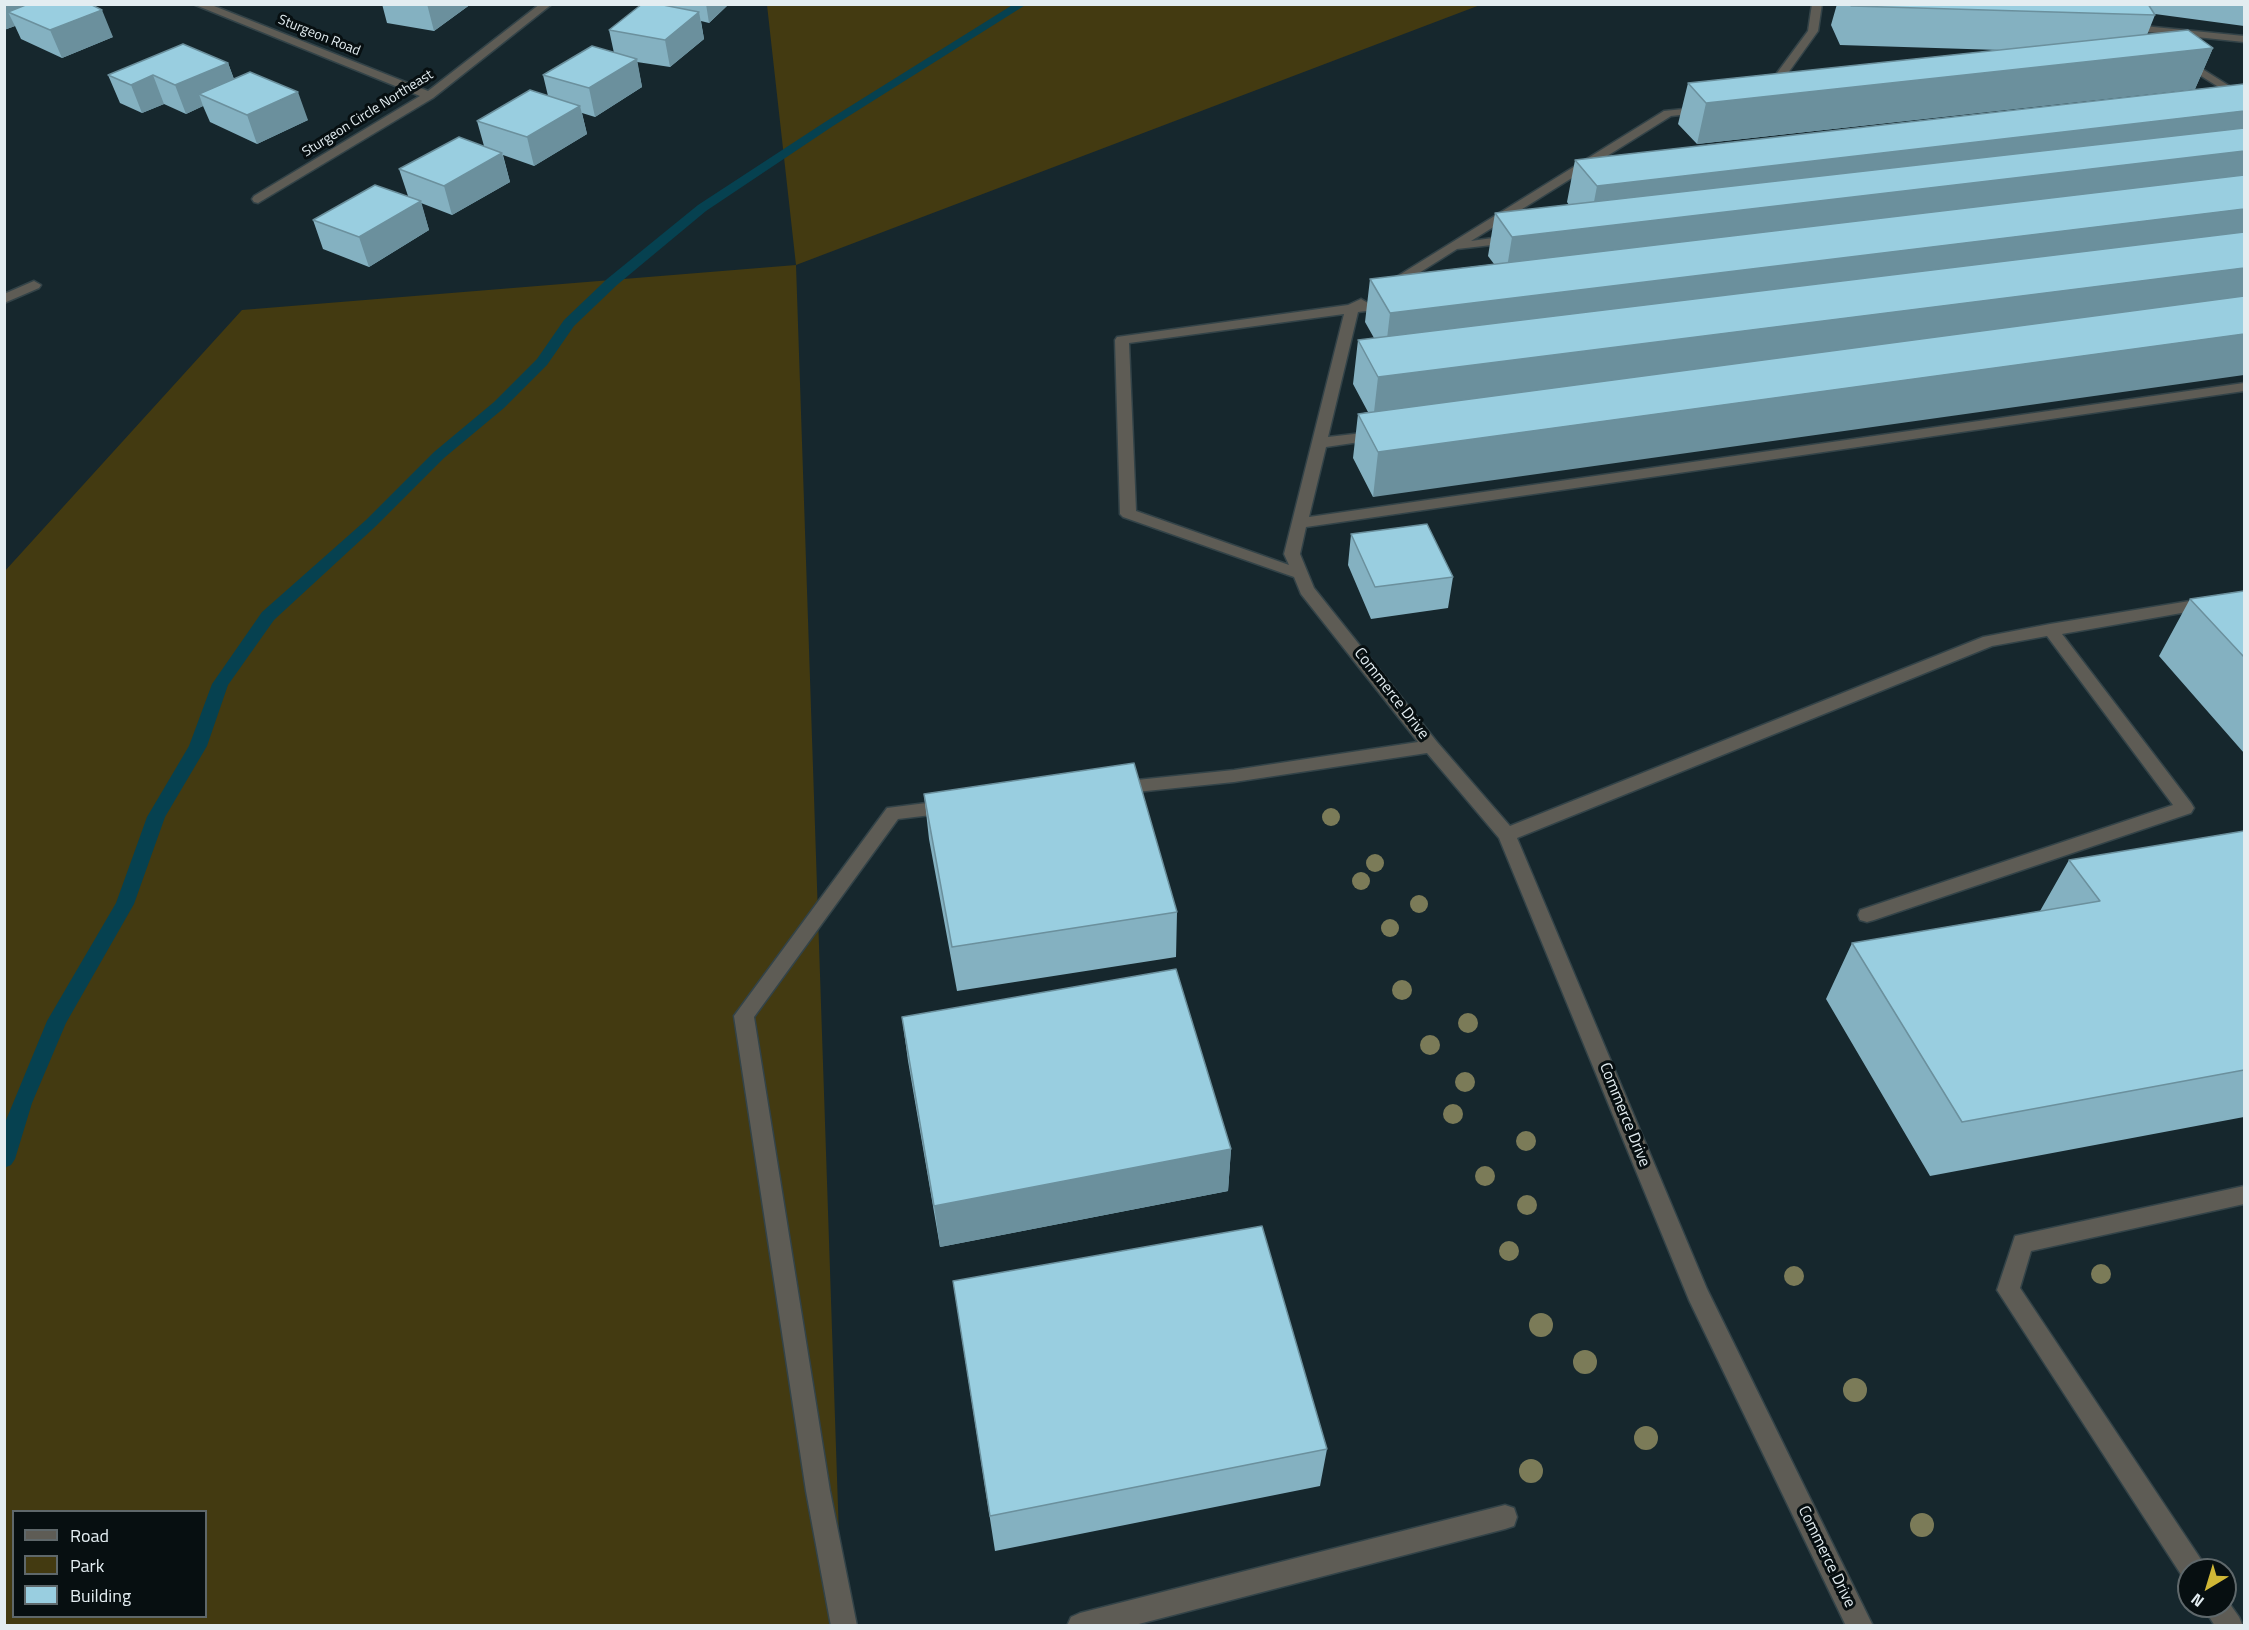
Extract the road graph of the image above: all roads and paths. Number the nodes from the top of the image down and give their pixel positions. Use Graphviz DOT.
graph roads {
  1 [pos="198,4"];
  2 [pos="547,4"];
  3 [pos="1817,4"];
  4 [pos="2107,26"];
  5 [pos="2244,39"];
  6 [pos="2177,48"];
  7 [pos="429,96"];
  8 [pos="1773,102"];
  9 [pos="2240,103"];
  10 [pos="1715,108"];
  11 [pos="1591,173"];
  12 [pos="1567,176"];
  13 [pos="258,200"];
  14 [pos="1524,238"];
  15 [pos="1454,246"];
  16 [pos="34,285"];
  17 [pos="4,299"];
  18 [pos="1400,303"];
  19 [pos="1352,309"];
  20 [pos="2244,387"];
  21 [pos="1390,434"];
  22 [pos="1319,443"];
  23 [pos="1299,523"];
  24 [pos="1300,574"];
  25 [pos="2244,597"];
  26 [pos="2050,629"];
  27 [pos="1431,746"];
  28 [pos="1093,791"];
  29 [pos="975,804"];
  30 [pos="1507,835"];
  31 [pos="1867,915"];
  32 [pos="2244,1195"];
  33 [pos="1505,1517"];
  34 [pos="2185,1558"];
  35 [pos="844,1626"];
  36 [pos="1080,1626"];
  37 [pos="1860,1626"];
  1 -- 7 [label="street, Sturgeon Road"];
  2 -- 7 [label="street, Sturgeon Circle Northeast"];
  3 -- 8 [label="street"];
  4 -- 6 [label="street"];
  5 -- 6 [label="street"];
  6 -- 9 [label="street"];
  7 -- 13 [label="street, Sturgeon Circle Northeast"];
  10 -- 12 [label="street"];
  11 -- 12 [label="street"];
  12 -- 15 [label="street"];
  14 -- 15 [label="street"];
  15 -- 19 [label="street"];
  16 -- 17 [label="street"];
  18 -- 19 [label="street"];
  19 -- 22 [label="street, Commerce Drive"];
  19 -- 24 [label="street"];
  20 -- 23 [label="street"];
  21 -- 22 [label="street"];
  22 -- 23 [label="street, Commerce Drive"];
  23 -- 24 [label="street, Commerce Drive"];
  24 -- 27 [label="street, Commerce Drive"];
  25 -- 26 [label="street"];
  26 -- 30 [label="street"];
  26 -- 31 [label="street"];
  27 -- 28 [label="street"];
  27 -- 30 [label="street, Commerce Drive"];
  29 -- 35 [label="street"];
  30 -- 37 [label="street, Commerce Drive"];
  32 -- 34 [label="street"];
  33 -- 36 [label="street"];
}
